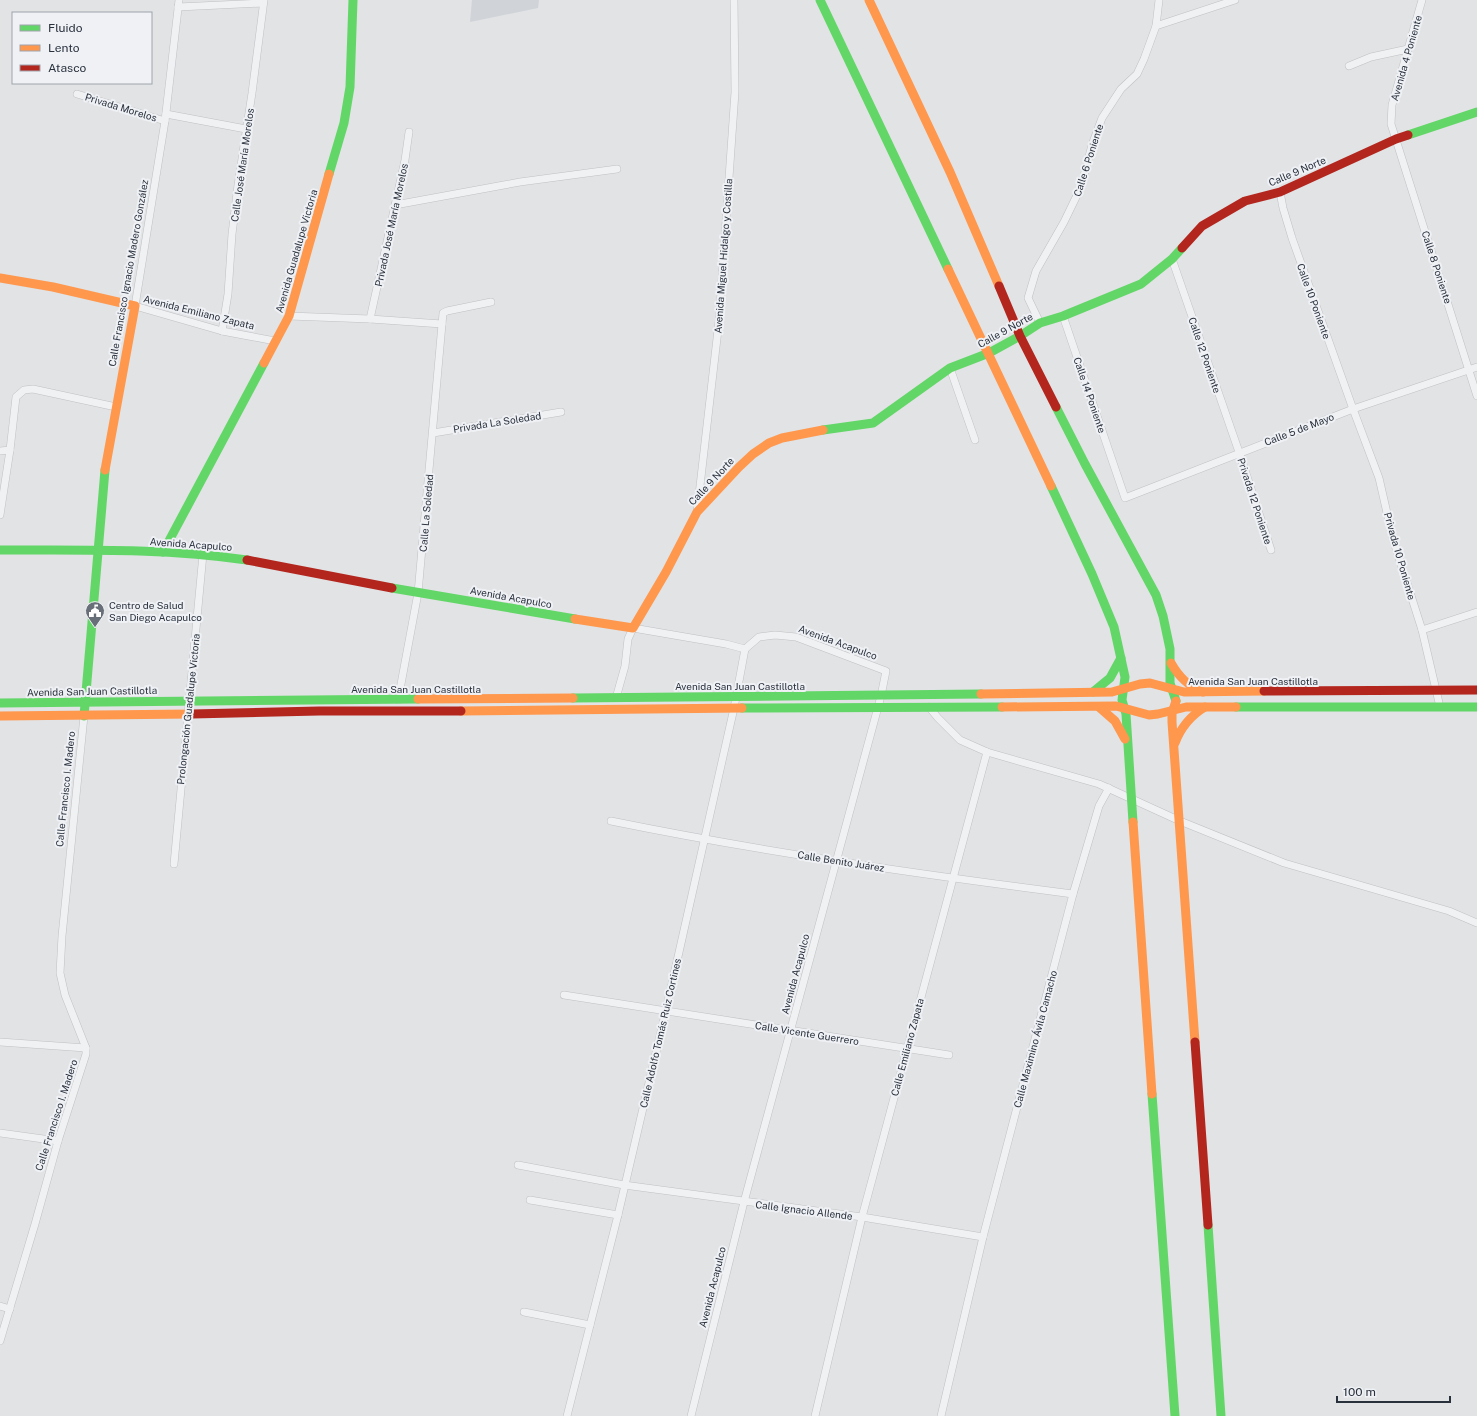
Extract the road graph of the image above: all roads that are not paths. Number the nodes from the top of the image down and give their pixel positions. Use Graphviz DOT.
graph roads {
  1 [pos="353,0"];
  2 [pos="734,0"];
  3 [pos="820,0"];
  4 [pos="869,0"];
  5 [pos="1159,0"];
  6 [pos="1235,0"];
  7 [pos="1422,0"];
  8 [pos="264,2"];
  9 [pos="179,4"];
  10 [pos="1156,26"];
  11 [pos="1408,49"];
  12 [pos="1349,66"];
  13 [pos="77,94"];
  14 [pos="1477,112"];
  15 [pos="166,118"];
  16 [pos="246,129"];
  17 [pos="409,132"];
  18 [pos="1396,139"];
  19 [pos="617,169"];
  20 [pos="1280,192"];
  21 [pos="395,205"];
  22 [pos="1172,259"];
  23 [pos="0,278"];
  24 [pos="491,302"];
  25 [pos="135,306"];
  26 [pos="289,316"];
  27 [pos="1062,316"];
  28 [pos="370,319"];
  29 [pos="1040,323"];
  30 [pos="442,324"];
  31 [pos="222,331"];
  32 [pos="1020,336"];
  33 [pos="275,341"];
  34 [pos="988,353"];
  35 [pos="1477,367"];
  36 [pos="950,368"];
  37 [pos="1469,370"];
  38 [pos="1477,396"];
  39 [pos="116,407"];
  40 [pos="1352,409"];
  41 [pos="561,412"];
  42 [pos="433,433"];
  43 [pos="975,440"];
  44 [pos="10,450"];
  45 [pos="0,451"];
  46 [pos="1239,452"];
  47 [pos="1125,498"];
  48 [pos="697,512"];
  49 [pos="0,515"];
  50 [pos="0,550"];
  51 [pos="98,550"];
  52 [pos="1271,550"];
  53 [pos="163,552"];
  54 [pos="203,554"];
  55 [pos="418,593"];
  56 [pos="1477,612"];
  57 [pos="633,628"];
  58 [pos="1422,630"];
  59 [pos="745,649"];
  60 [pos="1121,658"];
  61 [pos="1171,662"];
  62 [pos="1124,690"];
  63 [pos="1172,690"];
  64 [pos="1435,690"];
  65 [pos="1477,690"];
  66 [pos="1093,692"];
  67 [pos="1203,692"];
  68 [pos="881,696"];
  69 [pos="736,697"];
  70 [pos="616,698"];
  71 [pos="398,700"];
  72 [pos="190,701"];
  73 [pos="85,702"];
  74 [pos="0,703"];
  75 [pos="1440,706"];
  76 [pos="1477,706"];
  77 [pos="929,707"];
  78 [pos="1099,707"];
  79 [pos="1205,707"];
  80 [pos="734,708"];
  81 [pos="878,708"];
  82 [pos="1125,708"];
  83 [pos="1173,709"];
  84 [pos="187,714"];
  85 [pos="0,716"];
  86 [pos="84,716"];
  87 [pos="1174,746"];
  88 [pos="987,752"];
  89 [pos="1128,754"];
  90 [pos="1109,788"];
  91 [pos="1131,798"];
  92 [pos="611,821"];
  93 [pos="1180,821"];
  94 [pos="704,840"];
  95 [pos="837,860"];
  96 [pos="174,864"];
  97 [pos="954,879"];
  98 [pos="1073,894"];
  99 [pos="1477,923"];
  100 [pos="564,995"];
  101 [pos="666,1010"];
  102 [pos="791,1031"];
  103 [pos="0,1042"];
  104 [pos="86,1048"];
  105 [pos="906,1048"];
  106 [pos="949,1055"];
  107 [pos="0,1133"];
  108 [pos="58,1140"];
  109 [pos="518,1166"];
  110 [pos="624,1184"];
  111 [pos="530,1200"];
  112 [pos="744,1202"];
  113 [pos="618,1215"];
  114 [pos="862,1217"];
  115 [pos="983,1237"];
  116 [pos="0,1306"];
  117 [pos="10,1309"];
  118 [pos="524,1312"];
  119 [pos="590,1325"];
  120 [pos="0,1341"];
  121 [pos="567,1416"];
  122 [pos="691,1416"];
  123 [pos="814,1416"];
  124 [pos="941,1416"];
  125 [pos="1175,1416"];
  126 [pos="1221,1416"];
  1 -- 26 [label="main road, Avenida Guadalupe Victoria"];
  2 -- 48 [label="street, Avenida Miguel Hidalgo y Costilla"];
  3 -- 34 [label="main road"];
  4 -- 32 [label="main road"];
  5 -- 10 [label="street, Calle 6 Poniente"];
  6 -- 10 [label="street"];
  7 -- 11 [label="street, Avenida 4 Poniente"];
  8 -- 9 [label="street"];
  8 -- 16 [label="street, Calle José María Morelos"];
  9 -- 15 [label="street, Calle Francisco Ignacio Madero González"];
  10 -- 29 [label="street, Calle 6 Poniente"];
  11 -- 12 [label="street"];
  11 -- 18 [label="street, Avenida 4 Poniente"];
  13 -- 15 [label="street, Privada Morelos"];
  14 -- 18 [label="main road, Calle 9 Norte"];
  15 -- 16 [label="street, Privada Morelos"];
  15 -- 25 [label="street, Calle Francisco Ignacio Madero González"];
  16 -- 31 [label="street, Calle José María Morelos"];
  17 -- 21 [label="street, Privada José María Morelos"];
  18 -- 20 [label="main road, Calle 9 Norte"];
  18 -- 37 [label="street, Calle 8 Poniente"];
  19 -- 21 [label="street"];
  20 -- 22 [label="main road, Calle 9 Norte"];
  20 -- 40 [label="street, Calle 10 Poniente"];
  21 -- 28 [label="street, Privada José María Morelos"];
  22 -- 27 [label="main road, Calle 9 Norte"];
  22 -- 46 [label="street, Calle 12 Poniente"];
  23 -- 25 [label="main road, Avenida Emiliano Zapata"];
  24 -- 30 [label="street"];
  25 -- 31 [label="street, Avenida Emiliano Zapata"];
  25 -- 39 [label="main road, Calle Francisco Ignacio Madero González"];
  26 -- 28 [label="street"];
  26 -- 33 [label="main road, Avenida Guadalupe Victoria"];
  27 -- 29 [label="main road, Calle 9 Norte"];
  27 -- 47 [label="street, Calle 14 Poniente"];
  28 -- 30 [label="street"];
  29 -- 32 [label="main road, Calle 9 Norte"];
  30 -- 42 [label="street, Calle La Soledad"];
  31 -- 33 [label="street, Avenida Emiliano Zapata"];
  32 -- 34 [label="main road, Calle 9 Norte"];
  32 -- 61 [label="main road"];
  33 -- 53 [label="main road, Avenida Guadalupe Victoria"];
  34 -- 36 [label="main road, Calle 9 Norte"];
  34 -- 60 [label="main road"];
  35 -- 37 [label="street, Calle 5 de Mayo"];
  36 -- 43 [label="street"];
  36 -- 48 [label="main road, Calle 9 Norte"];
  37 -- 38 [label="street, Calle 8 Poniente"];
  37 -- 40 [label="street, Calle 5 de Mayo"];
  39 -- 44 [label="street"];
  39 -- 51 [label="main road, Calle Francisco Ignacio Madero González"];
  40 -- 46 [label="street, Calle 5 de Mayo"];
  40 -- 58 [label="street, Privada 10 Poniente"];
  41 -- 42 [label="street, Privada La Soledad"];
  42 -- 55 [label="street, Calle La Soledad"];
  44 -- 45 [label="street"];
  44 -- 49 [label="street"];
  46 -- 47 [label="street, Calle 5 de Mayo"];
  46 -- 52 [label="street, Privada 12 Poniente"];
  48 -- 57 [label="main road, Calle 9 Norte"];
  50 -- 51 [label="main road, Avenida Acapulco"];
  51 -- 53 [label="main road, Avenida Acapulco"];
  51 -- 73 [label="main road, Calle Francisco Ignacio Madero González"];
  53 -- 54 [label="main road, Avenida Acapulco"];
  54 -- 55 [label="main road, Avenida Acapulco"];
  54 -- 72 [label="street, Prolongación Guadalupe Victoria"];
  55 -- 57 [label="main road, Avenida Acapulco"];
  55 -- 71 [label="street, Calle La Soledad"];
  56 -- 58 [label="street"];
  57 -- 59 [label="street, Avenida Acapulco"];
  57 -- 70 [label="street"];
  58 -- 64 [label="street, Privada 10 Poniente"];
  59 -- 68 [label="street, Avenida Acapulco"];
  59 -- 69 [label="street, Calle Adolfo Tomás Ruiz Cortines"];
  60 -- 62 [label="main road"];
  60 -- 66 [label="main road"];
  61 -- 63 [label="main road"];
  61 -- 67 [label="main road"];
  62 -- 63 [label="main road, Avenida San Juan Castillotla"];
  62 -- 66 [label="main road, Avenida San Juan Castillotla"];
  62 -- 82 [label="main road"];
  63 -- 67 [label="main road, Avenida San Juan Castillotla"];
  63 -- 83 [label="main road"];
  64 -- 65 [label="main road, Avenida San Juan Castillotla"];
  64 -- 67 [label="main road, Avenida San Juan Castillotla"];
  64 -- 75 [label="street, Privada 10 Poniente"];
  66 -- 68 [label="main road, Avenida San Juan Castillotla"];
  68 -- 69 [label="main road, Avenida San Juan Castillotla"];
  68 -- 81 [label="street, Avenida Acapulco"];
  69 -- 70 [label="main road, Avenida San Juan Castillotla"];
  69 -- 80 [label="street, Calle Adolfo Tomás Ruiz Cortines"];
  70 -- 71 [label="main road, Avenida San Juan Castillotla"];
  71 -- 72 [label="main road, Avenida San Juan Castillotla"];
  72 -- 73 [label="main road, Avenida San Juan Castillotla"];
  72 -- 84 [label="street, Prolongación Guadalupe Victoria"];
  73 -- 74 [label="main road, Avenida San Juan Castillotla"];
  73 -- 86 [label="main road, Calle Francisco I. Madero"];
  75 -- 76 [label="main road"];
  75 -- 79 [label="main road"];
  77 -- 78 [label="main road"];
  77 -- 81 [label="main road"];
  77 -- 88 [label="street"];
  78 -- 82 [label="main road"];
  78 -- 89 [label="main road"];
  79 -- 83 [label="main road"];
  79 -- 87 [label="main road"];
  80 -- 81 [label="main road"];
  80 -- 84 [label="main road"];
  80 -- 94 [label="street, Calle Adolfo Tomás Ruiz Cortines"];
  81 -- 95 [label="street, Avenida Acapulco"];
  82 -- 83 [label="main road"];
  82 -- 89 [label="main road"];
  83 -- 87 [label="main road"];
  84 -- 86 [label="main road"];
  84 -- 96 [label="street, Prolongación Guadalupe Victoria"];
  85 -- 86 [label="main road"];
  86 -- 104 [label="street, Calle Francisco I. Madero"];
  87 -- 93 [label="main road"];
  88 -- 90 [label="street"];
  88 -- 97 [label="street, Calle Emiliano Zapata"];
  89 -- 91 [label="main road"];
  90 -- 91 [label="street"];
  90 -- 98 [label="street, Calle Maximino Ávila Camacho"];
  91 -- 93 [label="street"];
  91 -- 125 [label="main road"];
  92 -- 94 [label="street, Calle Benito Juárez"];
  93 -- 99 [label="street"];
  93 -- 126 [label="main road"];
  94 -- 95 [label="street, Calle Benito Juárez"];
  94 -- 101 [label="street, Calle Adolfo Tomás Ruiz Cortines"];
  95 -- 97 [label="street, Calle Benito Juárez"];
  95 -- 102 [label="street, Avenida Acapulco"];
  97 -- 98 [label="street, Calle Benito Juárez"];
  97 -- 105 [label="street, Calle Emiliano Zapata"];
  98 -- 115 [label="street, Calle Maximino Ávila Camacho"];
  100 -- 101 [label="street, Calle Vicente Guerrero"];
  101 -- 102 [label="street, Calle Vicente Guerrero"];
  101 -- 110 [label="street, Calle Adolfo Tomás Ruiz Cortines"];
  102 -- 105 [label="street, Calle Vicente Guerrero"];
  102 -- 112 [label="street, Avenida Acapulco"];
  103 -- 104 [label="street"];
  104 -- 108 [label="street, Calle Francisco I. Madero"];
  105 -- 106 [label="street, Calle Vicente Guerrero"];
  105 -- 114 [label="street, Calle Emiliano Zapata"];
  107 -- 108 [label="street"];
  108 -- 117 [label="street, Calle Francisco I. Madero"];
  109 -- 110 [label="street, Calle Ignacio Allende"];
  110 -- 112 [label="street, Calle Ignacio Allende"];
  110 -- 113 [label="street, Calle Adolfo Tomás Ruiz Cortines"];
  111 -- 113 [label="street"];
  112 -- 114 [label="street, Calle Ignacio Allende"];
  112 -- 122 [label="street, Avenida Acapulco"];
  113 -- 119 [label="street, Calle Adolfo Tomás Ruiz Cortines"];
  114 -- 115 [label="street, Calle Ignacio Allende"];
  114 -- 123 [label="street, Calle Emiliano Zapata"];
  115 -- 124 [label="street, Calle Maximino Ávila Camacho"];
  116 -- 117 [label="street"];
  117 -- 120 [label="street, Calle Francisco I. Madero"];
  118 -- 119 [label="street"];
  119 -- 121 [label="street, Calle Adolfo Tomás Ruiz Cortines"];
}
